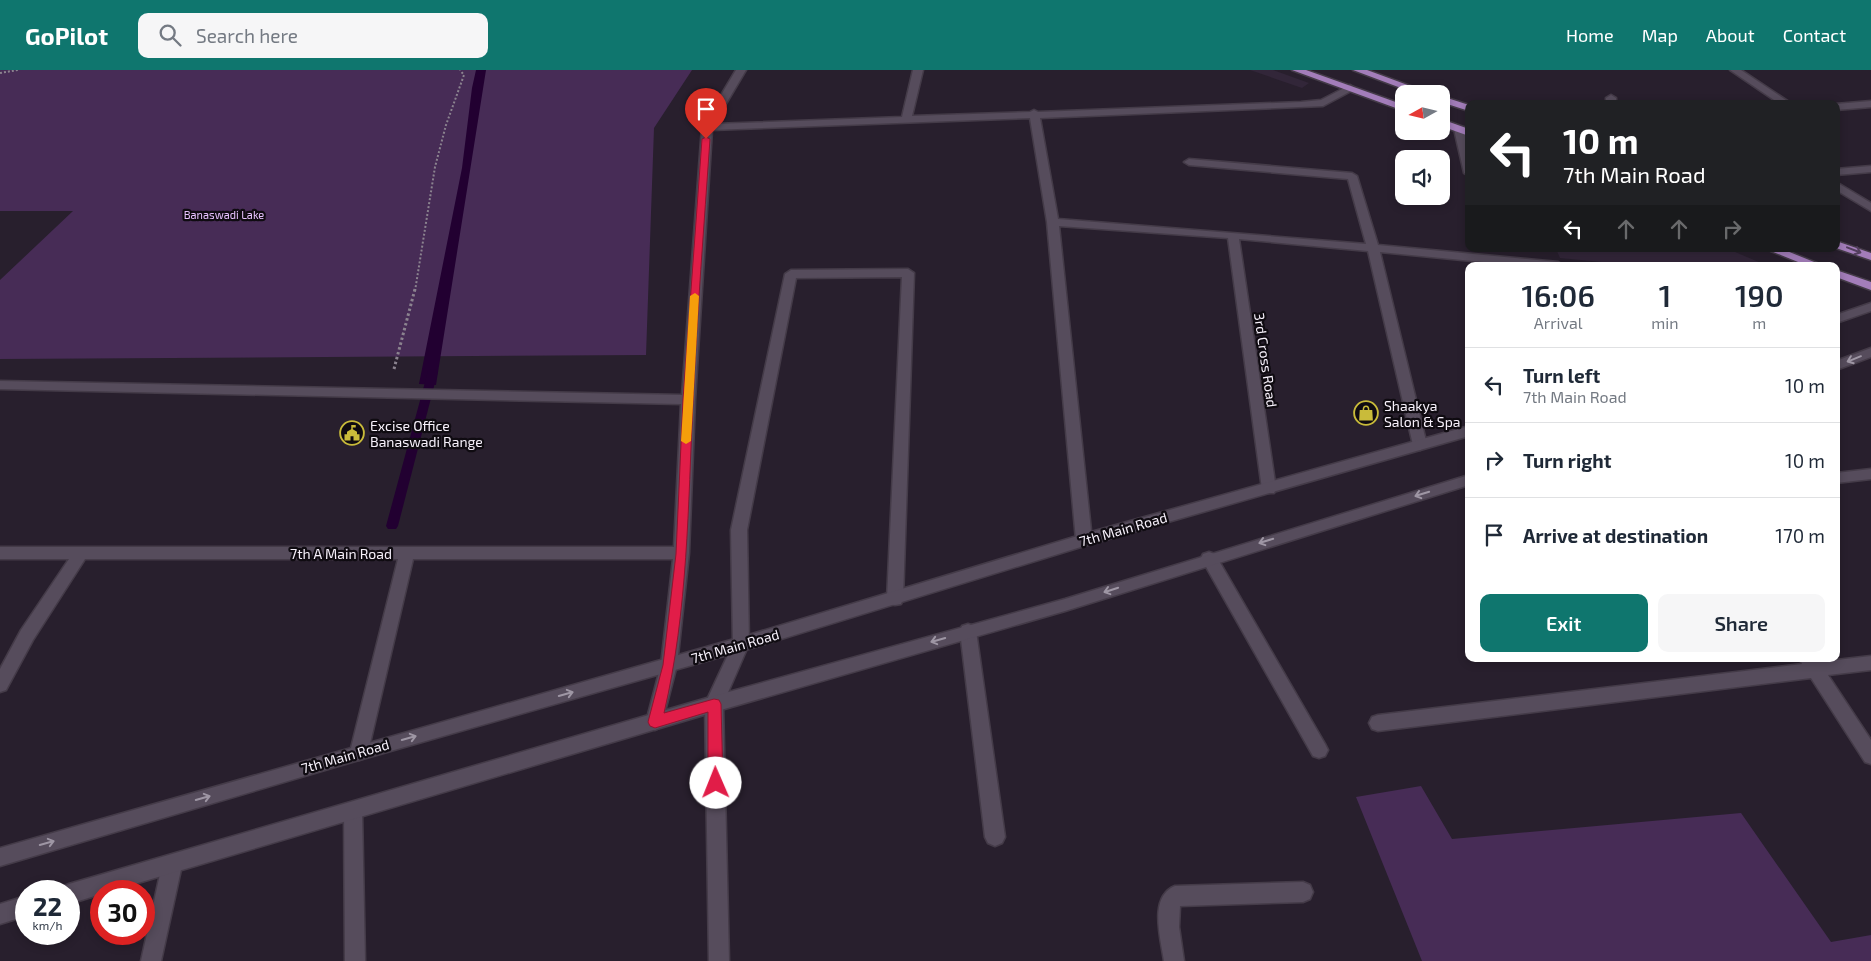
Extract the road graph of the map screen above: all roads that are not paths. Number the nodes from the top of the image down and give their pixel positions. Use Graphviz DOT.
graph roads {
  1 [pos="741,70"];
  2 [pos="918,70"];
  3 [pos="1297,70"];
  4 [pos="1358,70"];
  5 [pos="1735,70"];
  6 [pos="1401,85"];
  7 [pos="1350,88"];
  8 [pos="1781,100"];
  9 [pos="1450,102"];
  10 [pos="1871,104"];
  11 [pos="1395,105"];
  12 [pos="1465,107"];
  13 [pos="1840,107"];
  14 [pos="1034,113"];
  15 [pos="907,118"];
  16 [pos="707,126"];
  17 [pos="1450,126"];
  18 [pos="1464,131"];
  19 [pos="1189,162"];
  20 [pos="1871,169"];
  21 [pos="1840,172"];
  22 [pos="1840,188"];
  23 [pos="1871,208"];
  24 [pos="1053,222"];
  25 [pos="1233,235"];
  26 [pos="1840,245"];
  27 [pos="1373,248"];
  28 [pos="1780,252"];
  29 [pos="1871,257"];
  30 [pos="1517,262"];
  31 [pos="1807,262"];
  32 [pos="1840,274"];
  33 [pos="1871,286"];
  34 [pos="1871,307"];
  35 [pos="1840,318"];
  36 [pos="1871,352"];
  37 [pos="1840,364"];
  38 [pos="0,385"];
  39 [pos="688,400"];
  40 [pos="1465,432"];
  41 [pos="1420,445"];
  42 [pos="1871,474"];
  43 [pos="1840,478"];
  44 [pos="1465,481"];
  45 [pos="1269,489"];
  46 [pos="1084,540"];
  47 [pos="0,553"];
  48 [pos="81,553"];
  49 [pos="407,554"];
  50 [pos="682,554"];
  51 [pos="1209,558"];
  52 [pos="895,599"];
  53 [pos="968,631"];
  54 [pos="741,644"];
  55 [pos="1871,663"];
  56 [pos="1812,664"];
  57 [pos="669,665"];
  58 [pos="0,686"];
  59 [pos="714,704"];
  60 [pos="655,722"];
  61 [pos="1378,723"];
  62 [pos="1319,750"];
  63 [pos="359,752"];
  64 [pos="1871,756"];
  65 [pos="353,811"];
  66 [pos="995,837"];
  67 [pos="0,857"];
  68 [pos="172,865"];
  69 [pos="80,891"];
  70 [pos="1303,892"];
  71 [pos="15,909"];
  72 [pos="0,914"];
  73 [pos="151,961"];
  74 [pos="355,961"];
  75 [pos="718,961"];
  76 [pos="1174,961"];
  1 -- 16 [label="street"];
  2 -- 15 [label="street"];
  3 -- 7 [label="main road"];
  4 -- 6 [label="main road"];
  5 -- 8 [label="street"];
  7 -- 11 [label="main road"];
  7 -- 14 [label="street"];
  9 -- 12 [label="main road"];
  10 -- 13 [label="street"];
  14 -- 15 [label="street"];
  14 -- 24 [label="street"];
  15 -- 16 [label="street"];
  16 -- 39 [label="street"];
  17 -- 18 [label="main road"];
  19 -- 27 [label="street"];
  20 -- 21 [label="street"];
  22 -- 23 [label="street"];
  24 -- 25 [label="street"];
  24 -- 46 [label="street"];
  25 -- 27 [label="street"];
  25 -- 45 [label="street, 3rd Cross Road"];
  26 -- 29 [label="main road, one-way"];
  27 -- 30 [label="street"];
  27 -- 41 [label="street"];
  28 -- 31 [label="main road"];
  32 -- 33 [label="main road"];
  34 -- 35 [label="street"];
  36 -- 37 [label="street, one-way"];
  38 -- 39 [label="street"];
  39 -- 50 [label="street"];
  40 -- 41 [label="street, 7th Main Road"];
  41 -- 45 [label="street, 7th Main Road"];
  42 -- 43 [label="street"];
  44 -- 51 [label="street, one-way"];
  45 -- 46 [label="street, 7th Main Road"];
  46 -- 52 [label="street, 7th Main Road"];
  47 -- 48 [label="street, 7th A Main Road"];
  48 -- 49 [label="street, 7th A Main Road"];
  48 -- 58 [label="street"];
  49 -- 50 [label="street, 7th A Main Road"];
  49 -- 63 [label="street"];
  50 -- 57 [label="street"];
  51 -- 53 [label="street, one-way"];
  51 -- 62 [label="street"];
  52 -- 54 [label="street, 7th Main Road"];
  52 -- 54 [label="street"];
  53 -- 59 [label="street, one-way"];
  53 -- 66 [label="street"];
  54 -- 57 [label="street, 7th Main Road"];
  54 -- 59 [label="street"];
  55 -- 56 [label="street"];
  56 -- 61 [label="street"];
  56 -- 64 [label="street"];
  57 -- 60 [label="street"];
  63 -- 57 [label="street, 7th Main Road, one-way"];
  59 -- 60 [label="street"];
  59 -- 75 [label="street"];
  60 -- 65 [label="street"];
  67 -- 63 [label="street, 7th Main Road, one-way"];
  65 -- 68 [label="street"];
  65 -- 74 [label="street"];
  68 -- 69 [label="street"];
  68 -- 73 [label="street"];
  70 -- 76 [label="street"];
  71 -- 72 [label="street"];
}
